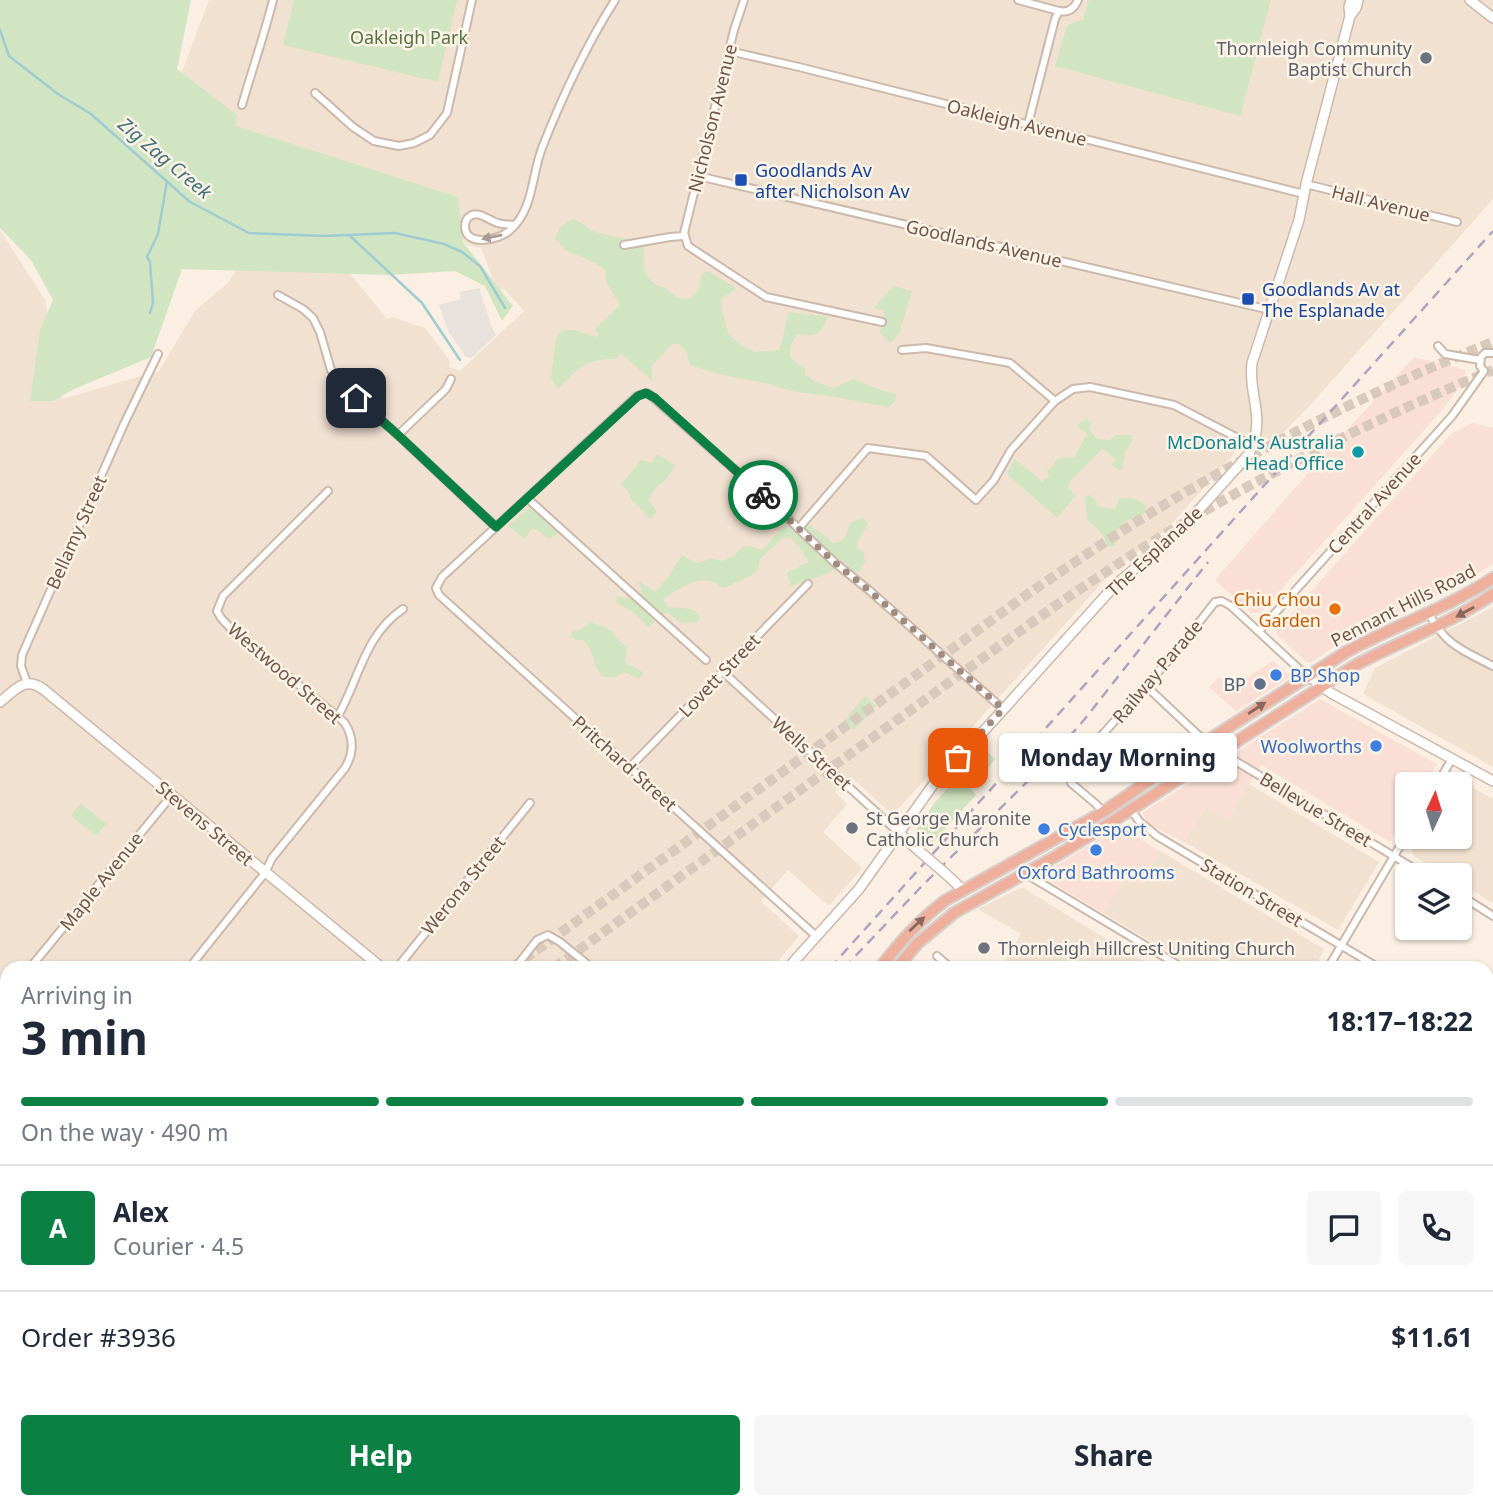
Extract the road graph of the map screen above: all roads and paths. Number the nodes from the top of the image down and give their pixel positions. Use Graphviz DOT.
graph roads {
  1 [pos="273,0"];
  2 [pos="472,0"];
  3 [pos="615,0"];
  4 [pos="744,0"];
  5 [pos="1018,0"];
  6 [pos="1078,0"];
  7 [pos="1351,0"];
  8 [pos="1358,0"];
  9 [pos="1470,0"];
  10 [pos="1059,11"];
  11 [pos="1350,16"];
  12 [pos="1493,18"];
  13 [pos="729,51"];
  14 [pos="315,93"];
  15 [pos="242,106"];
  16 [pos="1028,124"];
  17 [pos="698,176"];
  18 [pos="1305,189"];
  19 [pos="1457,222"];
  20 [pos="514,226"];
  21 [pos="684,236"];
  22 [pos="624,245"];
  23 [pos="278,295"];
  24 [pos="1270,310"];
  25 [pos="882,322"];
  26 [pos="1438,346"];
  27 [pos="902,350"];
  28 [pos="1493,353"];
  29 [pos="158,354"];
  30 [pos="1480,360"];
  31 [pos="1484,371"];
  32 [pos="1492,372"];
  33 [pos="451,379"];
  34 [pos="1055,401"];
  35 [pos="398,435"];
  36 [pos="1253,446"];
  37 [pos="328,491"];
  38 [pos="527,498"];
  39 [pos="496,527"];
  40 [pos="798,529"];
  41 [pos="1493,578"];
  42 [pos="808,584"];
  43 [pos="1493,594"];
  44 [pos="403,609"];
  45 [pos="1428,612"];
  46 [pos="1435,626"];
  47 [pos="1259,631"];
  48 [pos="706,660"];
  49 [pos="1493,666"];
  50 [pos="723,672"];
  51 [pos="1308,676"];
  52 [pos="27,683"];
  53 [pos="1145,685"];
  54 [pos="1322,686"];
  55 [pos="0,702"];
  56 [pos="1003,709"];
  57 [pos="338,716"];
  58 [pos="1207,741"];
  59 [pos="1221,751"];
  60 [pos="1452,759"];
  61 [pos="630,767"];
  62 [pos="1444,772"];
  63 [pos="1493,781"];
  64 [pos="172,795"];
  65 [pos="530,803"];
  66 [pos="1130,810"];
  67 [pos="1102,812"];
  68 [pos="898,832"];
  69 [pos="1398,849"];
  70 [pos="1394,856"];
  71 [pos="1405,863"];
  72 [pos="265,873"];
  73 [pos="1026,874"];
  74 [pos="1008,883"];
  75 [pos="963,890"];
  76 [pos="1472,903"];
  77 [pos="1493,916"];
  78 [pos="816,936"];
  79 [pos="1341,945"];
  80 [pos="937,956"];
  81 [pos="36,961"];
  82 [pos="195,961"];
  83 [pos="373,961"];
  84 [pos="403,961"];
  85 [pos="520,961"];
  86 [pos="583,961"];
  87 [pos="794,961"];
  88 [pos="885,961"];
  89 [pos="903,961"];
  90 [pos="943,961"];
  91 [pos="1170,961"];
  92 [pos="1332,961"];
  93 [pos="1367,961"];
  1 -- 15 [label="street"];
  2 -- 14 [label="street"];
  3 -- 20 [label="street"];
  4 -- 13 [label="street, Nicholson Avenue"];
  5 -- 10 [label="street"];
  6 -- 10 [label="street"];
  7 -- 11 [label="main road"];
  8 -- 11 [label="main road"];
  9 -- 12 [label="main road"];
  10 -- 16 [label="street"];
  11 -- 18 [label="main road"];
  13 -- 16 [label="street, Oakleigh Avenue"];
  13 -- 17 [label="street, Nicholson Avenue"];
  16 -- 18 [label="street, Oakleigh Avenue"];
  17 -- 21 [label="street, Nicholson Avenue"];
  17 -- 24 [label="street, Goodlands Avenue"];
  18 -- 19 [label="street, Hall Avenue"];
  18 -- 24 [label="main road"];
  20 -- 20 [label="street, one-way"];
  21 -- 22 [label="street"];
  21 -- 25 [label="street"];
  23 -- 35 [label="street"];
  24 -- 36 [label="main road"];
  26 -- 30 [label="street"];
  27 -- 34 [label="street"];
  28 -- 30 [label="street"];
  29 -- 52 [label="street, Bellamy Street"];
  30 -- 31 [label="street"];
  31 -- 32 [label="street"];
  31 -- 47 [label="street, Central Avenue"];
  33 -- 35 [label="street"];
  34 -- 36 [label="street"];
  34 -- 40 [label="street"];
  35 -- 39 [label="street"];
  36 -- 56 [label="main road, The Esplanade"];
  37 -- 57 [label="street, Westwood Street"];
  38 -- 39 [label="street"];
  38 -- 40 [label="street"];
  38 -- 48 [label="street"];
  39 -- 61 [label="street, Pritchard Street"];
  40 -- 56 [label="street"];
  41 -- 45 [label="highway, Pennant Hills Road"];
  42 -- 50 [label="street, Lovett Street"];
  43 -- 46 [label="highway, Pennant Hills Road, one-way"];
  44 -- 57 [label="street"];
  45 -- 46 [label="street"];
  45 -- 51 [label="highway, Pennant Hills Road"];
  46 -- 49 [label="street"];
  46 -- 54 [label="highway, Pennant Hills Road"];
  47 -- 51 [label="street"];
  47 -- 53 [label="street, Railway Parade"];
  50 -- 61 [label="street, Lovett Street"];
  50 -- 68 [label="street, Wells Street"];
  51 -- 54 [label="main road"];
  58 -- 51 [label="highway, Pennant Hills Road, one-way"];
  52 -- 55 [label="main road"];
  52 -- 64 [label="main road, Stevens Street"];
  53 -- 58 [label="street, Bellevue Street"];
  53 -- 67 [label="street, Railway Parade"];
  54 -- 59 [label="highway, Pennant Hills Road"];
  54 -- 60 [label="main road"];
  56 -- 68 [label="main road, The Esplanade"];
  57 -- 72 [label="street, Westwood Street"];
  58 -- 59 [label="street, Bellevue Street"];
  58 -- 67 [label="highway, Pennant Hills Road"];
  59 -- 66 [label="highway, Pennant Hills Road"];
  59 -- 70 [label="street, Bellevue Street"];
  60 -- 62 [label="street"];
  60 -- 63 [label="main road"];
  61 -- 78 [label="street, Pritchard Street"];
  64 -- 72 [label="main road, Stevens Street"];
  64 -- 81 [label="street, Maple Avenue"];
  65 -- 84 [label="street, Werona Street"];
  66 -- 73 [label="highway, Pennant Hills Road"];
  66 -- 79 [label="street, Station Street"];
  67 -- 75 [label="highway, Pennant Hills Road"];
  68 -- 75 [label="main road, Wells Street, bridge"];
  68 -- 78 [label="main road, The Esplanade"];
  69 -- 70 [label="street"];
  70 -- 71 [label="street, Bellevue Street"];
  70 -- 79 [label="street"];
  72 -- 82 [label="street, Westwood Street"];
  72 -- 83 [label="main road, Stevens Street"];
  73 -- 74 [label="highway, Pennant Hills Road"];
  73 -- 91 [label="street"];
  74 -- 75 [label="highway"];
  74 -- 89 [label="highway, Pennant Hills Road"];
  88 -- 75 [label="highway, Pennant Hills Road, one-way"];
  76 -- 77 [label="street"];
  78 -- 87 [label="main road, The Esplanade"];
  79 -- 92 [label="street"];
  79 -- 93 [label="street, Station Street"];
  80 -- 90 [label="street"];
  85 -- 86 [label="street"];
}
